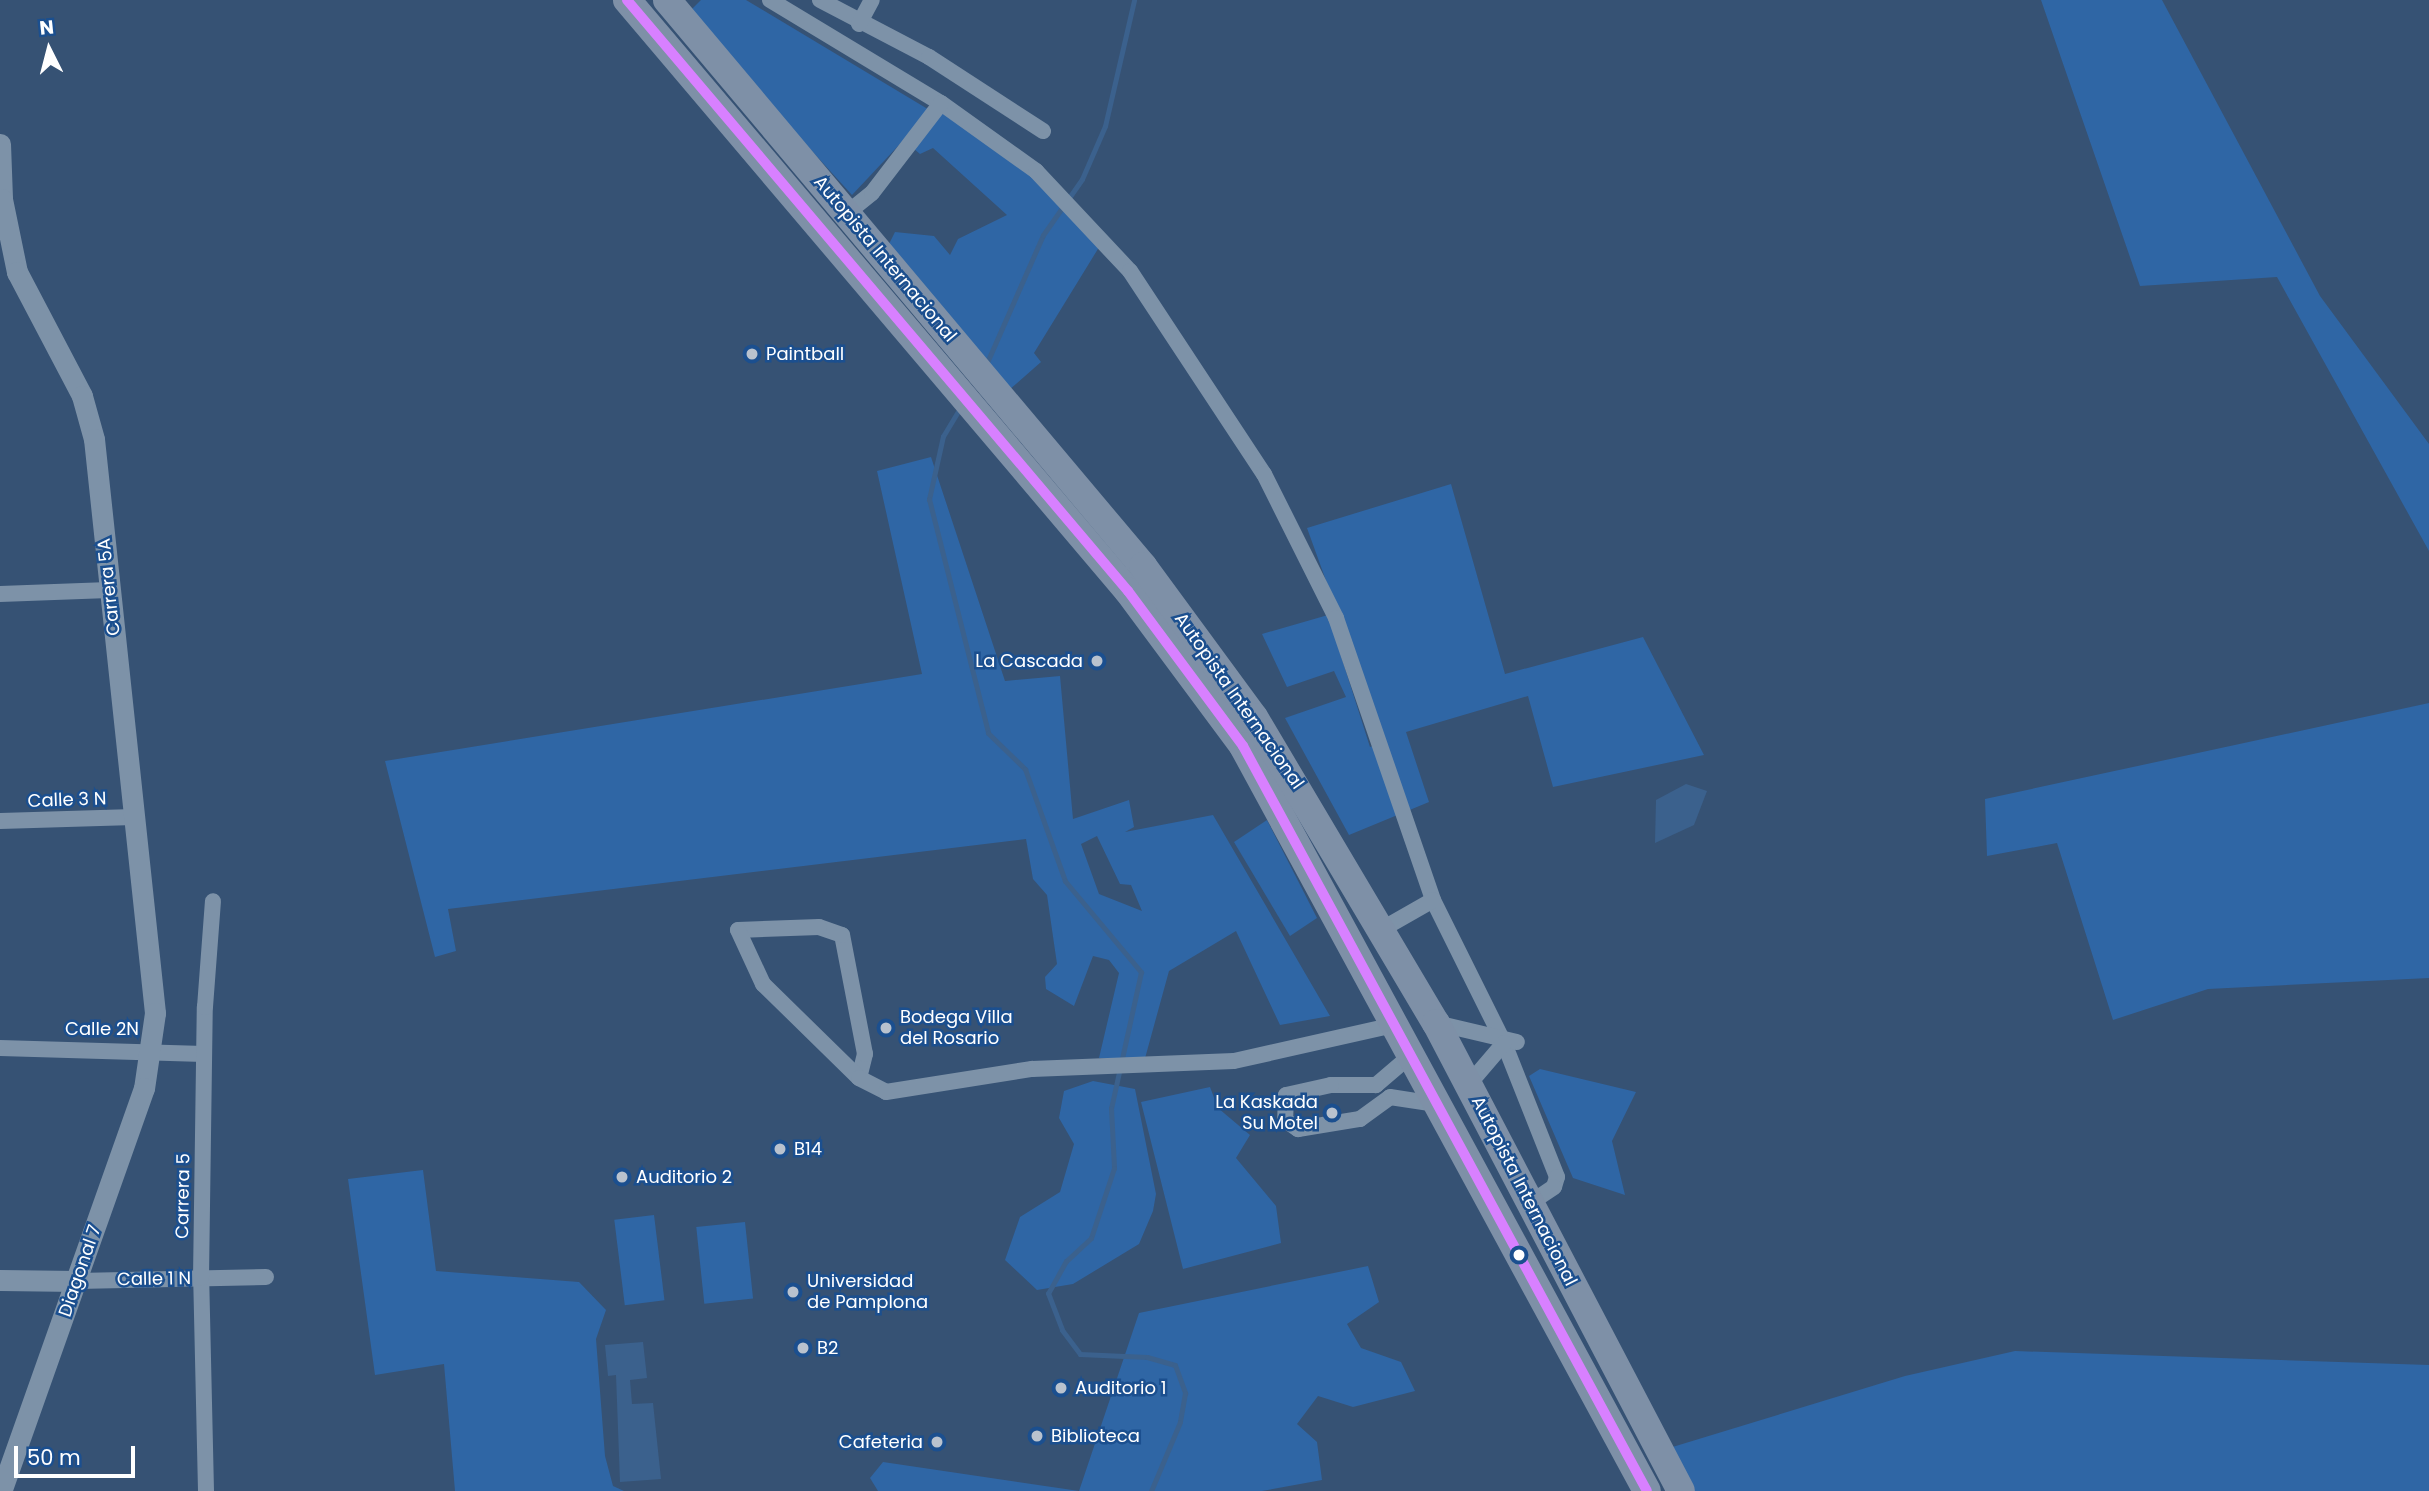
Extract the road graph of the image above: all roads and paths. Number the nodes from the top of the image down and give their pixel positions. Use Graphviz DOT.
graph roads {
  1 [pos="627,0"];
  2 [pos="770,0"];
  3 [pos="820,0"];
  4 [pos="872,0"];
  5 [pos="675,6"];
  6 [pos="859,24"];
  7 [pos="942,103"];
  8 [pos="1043,131"];
  9 [pos="0,147"];
  10 [pos="846,214"];
  11 [pos="109,590"];
  12 [pos="0,594"];
  13 [pos="134,817"];
  14 [pos="0,821"];
  15 [pos="1433,900"];
  16 [pos="213,901"];
  17 [pos="1384,928"];
  18 [pos="1436,1023"];
  19 [pos="1394,1026"];
  20 [pos="1511,1042"];
  21 [pos="0,1048"];
  22 [pos="153,1048"];
  23 [pos="204,1054"];
  24 [pos="1410,1056"];
  25 [pos="859,1078"];
  26 [pos="1469,1084"];
  27 [pos="1365,1085"];
  28 [pos="1436,1104"];
  29 [pos="1373,1106"];
  30 [pos="1530,1203"];
  31 [pos="266,1277"];
  32 [pos="201,1278"];
  33 [pos="0,1280"];
  34 [pos="77,1281"];
  35 [pos="1,1491"];
  36 [pos="206,1491"];
  37 [pos="1647,1491"];
  38 [pos="1681,1491"];
  1 -- 19 [label="highway, Autopista Internacional"];
  2 -- 7 [label="street"];
  3 -- 6 [label="street"];
  4 -- 6 [label="street"];
  5 -- 10 [label="highway, Autopista Internacional"];
  6 -- 8 [label="street"];
  7 -- 10 [label="street"];
  7 -- 15 [label="street"];
  9 -- 11 [label="street, Carrera 5A"];
  10 -- 17 [label="highway, Autopista Internacional"];
  11 -- 12 [label="street"];
  11 -- 13 [label="street, Carrera 5A"];
  13 -- 14 [label="street, Calle 3 N"];
  13 -- 22 [label="street, Carrera 5A"];
  15 -- 17 [label="street"];
  15 -- 20 [label="street"];
  16 -- 23 [label="street, Carrera 5"];
  17 -- 18 [label="highway, Autopista Internacional"];
  18 -- 20 [label="street"];
  18 -- 26 [label="highway, Autopista Internacional"];
  19 -- 24 [label="highway, Autopista Internacional"];
  19 -- 25 [label="street"];
  20 -- 26 [label="street"];
  20 -- 30 [label="street"];
  21 -- 22 [label="street, Calle 2N"];
  22 -- 23 [label="street, Calle 2N"];
  22 -- 34 [label="street, Diagonal 7"];
  23 -- 32 [label="street, Carrera 5"];
  24 -- 27 [label="street"];
  24 -- 28 [label="highway, Autopista Internacional"];
  25 -- 25 [label="street"];
  26 -- 30 [label="highway, Autopista Internacional"];
  27 -- 29 [label="street"];
  27 -- 29 [label="street"];
  28 -- 29 [label="street"];
  28 -- 37 [label="highway, Autopista Internacional"];
  30 -- 38 [label="highway, Autopista Internacional"];
  31 -- 32 [label="street, Calle 1 N"];
  32 -- 34 [label="street, Calle 1 N"];
  32 -- 36 [label="street, Carrera 5"];
  33 -- 34 [label="street, Calle 1 N"];
  34 -- 35 [label="street, Diagonal 7"];
}
